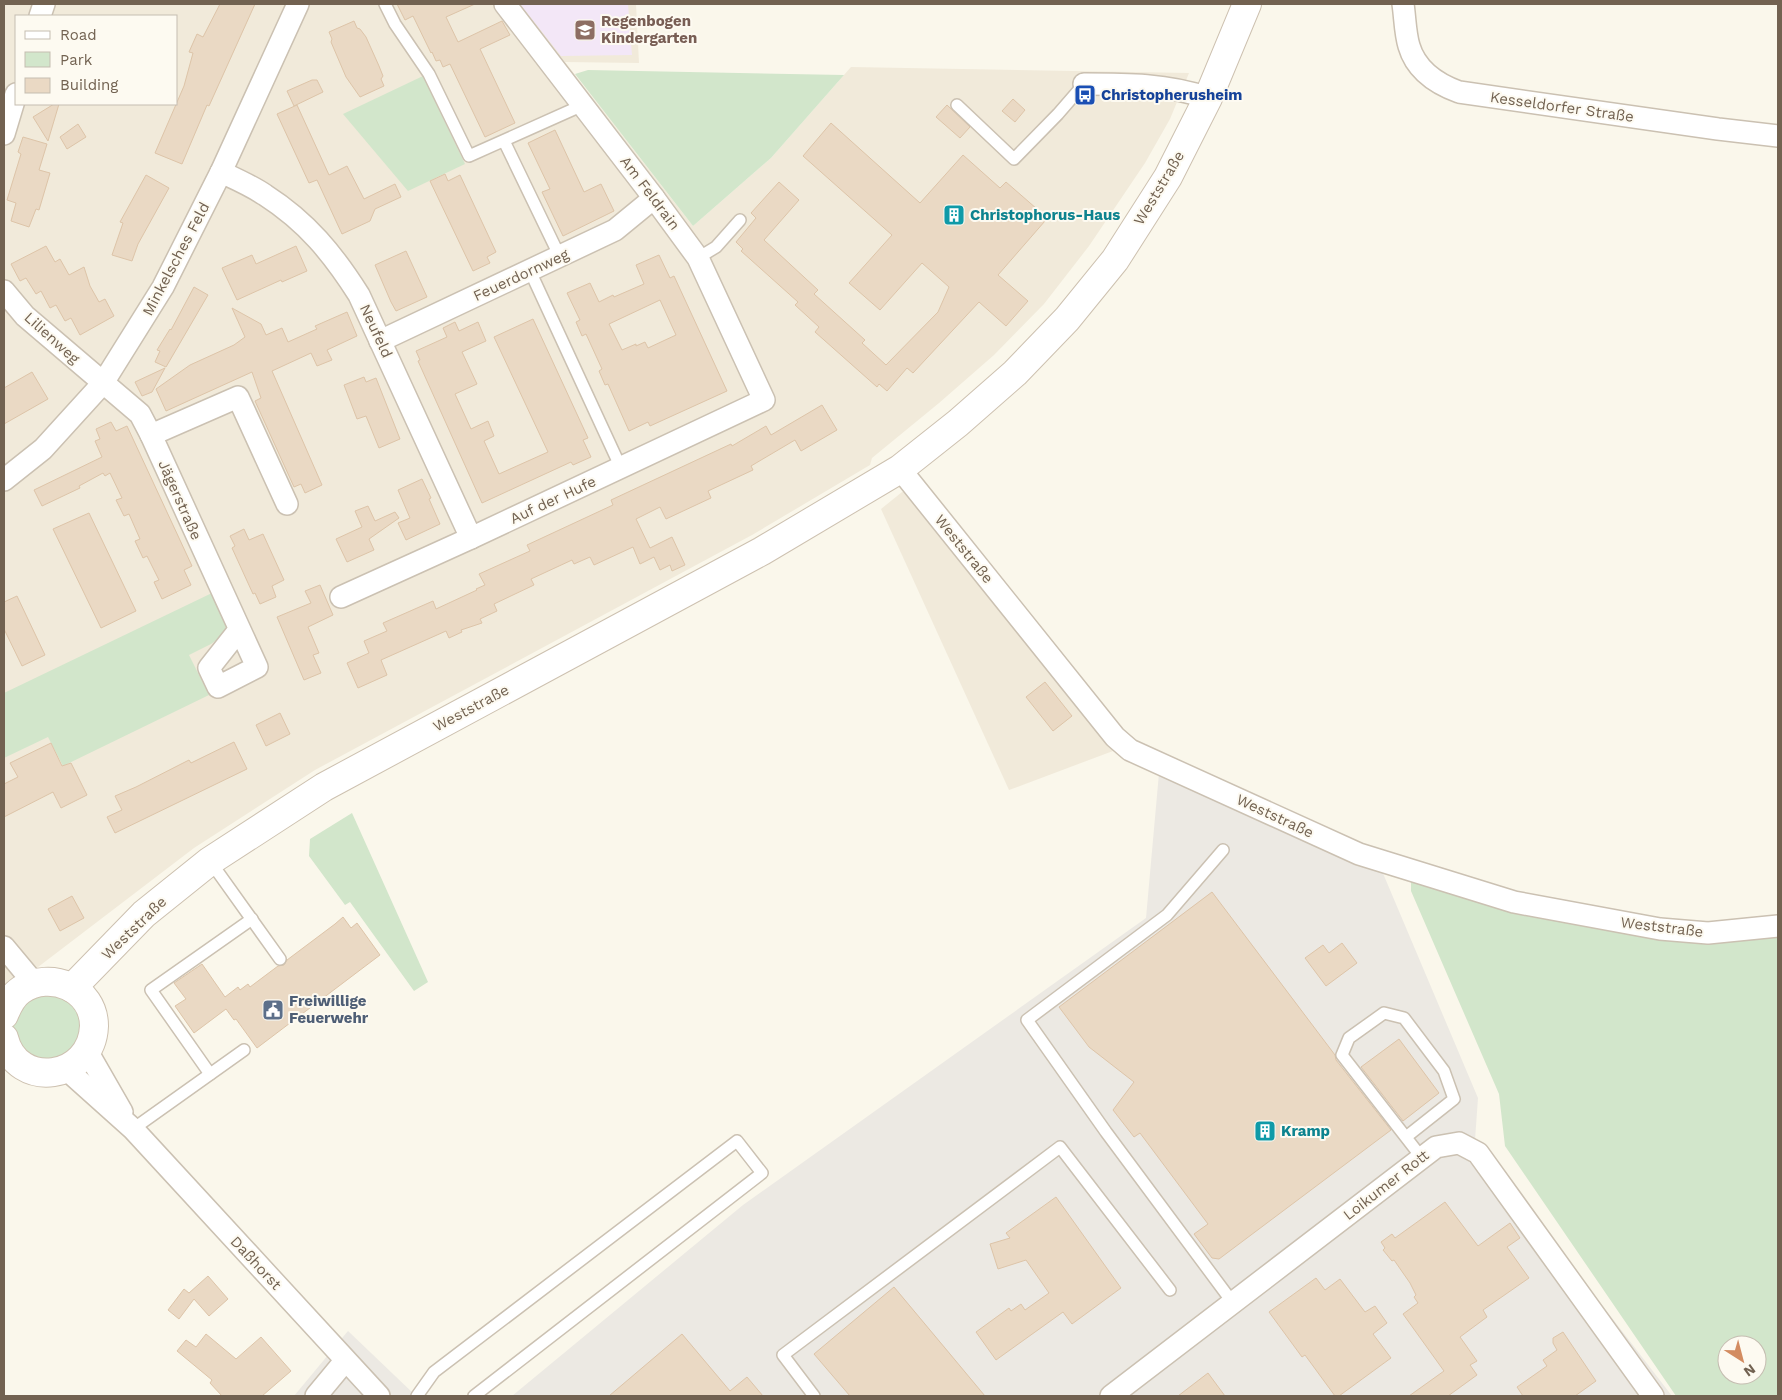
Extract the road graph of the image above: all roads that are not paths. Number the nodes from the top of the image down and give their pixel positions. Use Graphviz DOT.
graph roads {
  1 [pos="298,4"];
  2 [pos="385,4"];
  3 [pos="505,4"];
  4 [pos="1247,4"];
  5 [pos="1403,4"];
  6 [pos="1084,84"];
  7 [pos="15,97"];
  8 [pos="1208,98"];
  9 [pos="583,105"];
  10 [pos="957,105"];
  11 [pos="4,134"];
  12 [pos="1778,136"];
  13 [pos="504,141"];
  14 [pos="221,172"];
  15 [pos="654,198"];
  16 [pos="740,220"];
  17 [pos="560,257"];
  18 [pos="698,258"];
  19 [pos="530,271"];
  20 [pos="4,291"];
  21 [pos="380,341"];
  22 [pos="103,383"];
  23 [pos="764,400"];
  24 [pos="151,435"];
  25 [pos="621,468"];
  26 [pos="900,469"];
  27 [pos="4,480"];
  28 [pos="287,504"];
  29 [pos="471,538"];
  30 [pos="341,597"];
  31 [pos="239,630"];
  32 [pos="1223,850"];
  33 [pos="210,861"];
  34 [pos="252,919"];
  35 [pos="1778,926"];
  36 [pos="4,947"];
  37 [pos="280,959"];
  38 [pos="34,983"];
  39 [pos="72,988"];
  40 [pos="6,1000"];
  41 [pos="244,1050"];
  42 [pos="87,1051"];
  43 [pos="7,1052"];
  44 [pos="66,1069"];
  45 [pos="210,1074"];
  46 [pos="132,1129"];
  47 [pos="1406,1137"];
  48 [pos="1422,1158"];
  49 [pos="1170,1290"];
  50 [pos="1233,1303"];
  51 [pos="345,1360"];
  52 [pos="316,1396"];
  53 [pos="379,1396"];
  54 [pos="417,1396"];
  55 [pos="474,1396"];
  56 [pos="814,1396"];
  57 [pos="1111,1396"];
  58 [pos="1653,1396"];
  1 -- 14 [label="street, Minkelsches Feld"];
  2 -- 13 [label="lane"];
  3 -- 9 [label="street, Am Feldrain"];
  4 -- 8 [label="main road, Weststraße"];
  5 -- 12 [label="street, Kesseldorfer Straße"];
  6 -- 8 [label="street"];
  6 -- 10 [label="lane"];
  7 -- 11 [label="street"];
  8 -- 26 [label="main road, Weststraße"];
  9 -- 13 [label="lane"];
  9 -- 15 [label="street, Am Feldrain"];
  13 -- 17 [label="lane"];
  14 -- 21 [label="street, Neufeld"];
  14 -- 22 [label="street, Minkelsches Feld"];
  15 -- 17 [label="street, Feuerdornweg"];
  15 -- 18 [label="street, Am Feldrain"];
  16 -- 18 [label="lane"];
  17 -- 19 [label="street, Feuerdornweg"];
  18 -- 23 [label="street, Am Feldrain"];
  19 -- 21 [label="street, Feuerdornweg"];
  19 -- 25 [label="lane"];
  20 -- 22 [label="street, Lilienweg"];
  21 -- 29 [label="street, Neufeld"];
  22 -- 24 [label="street, Jägerstraße"];
  22 -- 27 [label="street, Minkelsches Feld"];
  23 -- 25 [label="street, Auf der Hufe"];
  24 -- 28 [label="street"];
  24 -- 31 [label="street, Jägerstraße"];
  25 -- 29 [label="street, Auf der Hufe"];
  26 -- 33 [label="main road, Weststraße"];
  26 -- 35 [label="street, Weststraße"];
  29 -- 30 [label="street, Auf der Hufe"];
  32 -- 50 [label="lane"];
  33 -- 34 [label="lane"];
  33 -- 39 [label="main road, Weststraße"];
  34 -- 37 [label="lane"];
  34 -- 45 [label="lane"];
  36 -- 38 [label="street"];
  38 -- 39 [label="main road"];
  38 -- 40 [label="main road"];
  39 -- 42 [label="main road"];
  41 -- 45 [label="lane"];
  42 -- 44 [label="main road"];
  42 -- 46 [label="street, Daßhorst"];
  43 -- 44 [label="main road"];
  44 -- 46 [label="street, Daßhorst"];
  45 -- 46 [label="lane"];
  46 -- 51 [label="street, Daßhorst"];
  47 -- 47 [label="lane"];
  47 -- 48 [label="lane"];
  48 -- 50 [label="street, Loikumer Rott"];
  48 -- 58 [label="street, Loikumer Rott"];
  49 -- 56 [label="lane"];
  50 -- 57 [label="street, Loikumer Rott"];
  51 -- 52 [label="street"];
  51 -- 53 [label="street, Daßhorst"];
  54 -- 55 [label="lane"];
}
